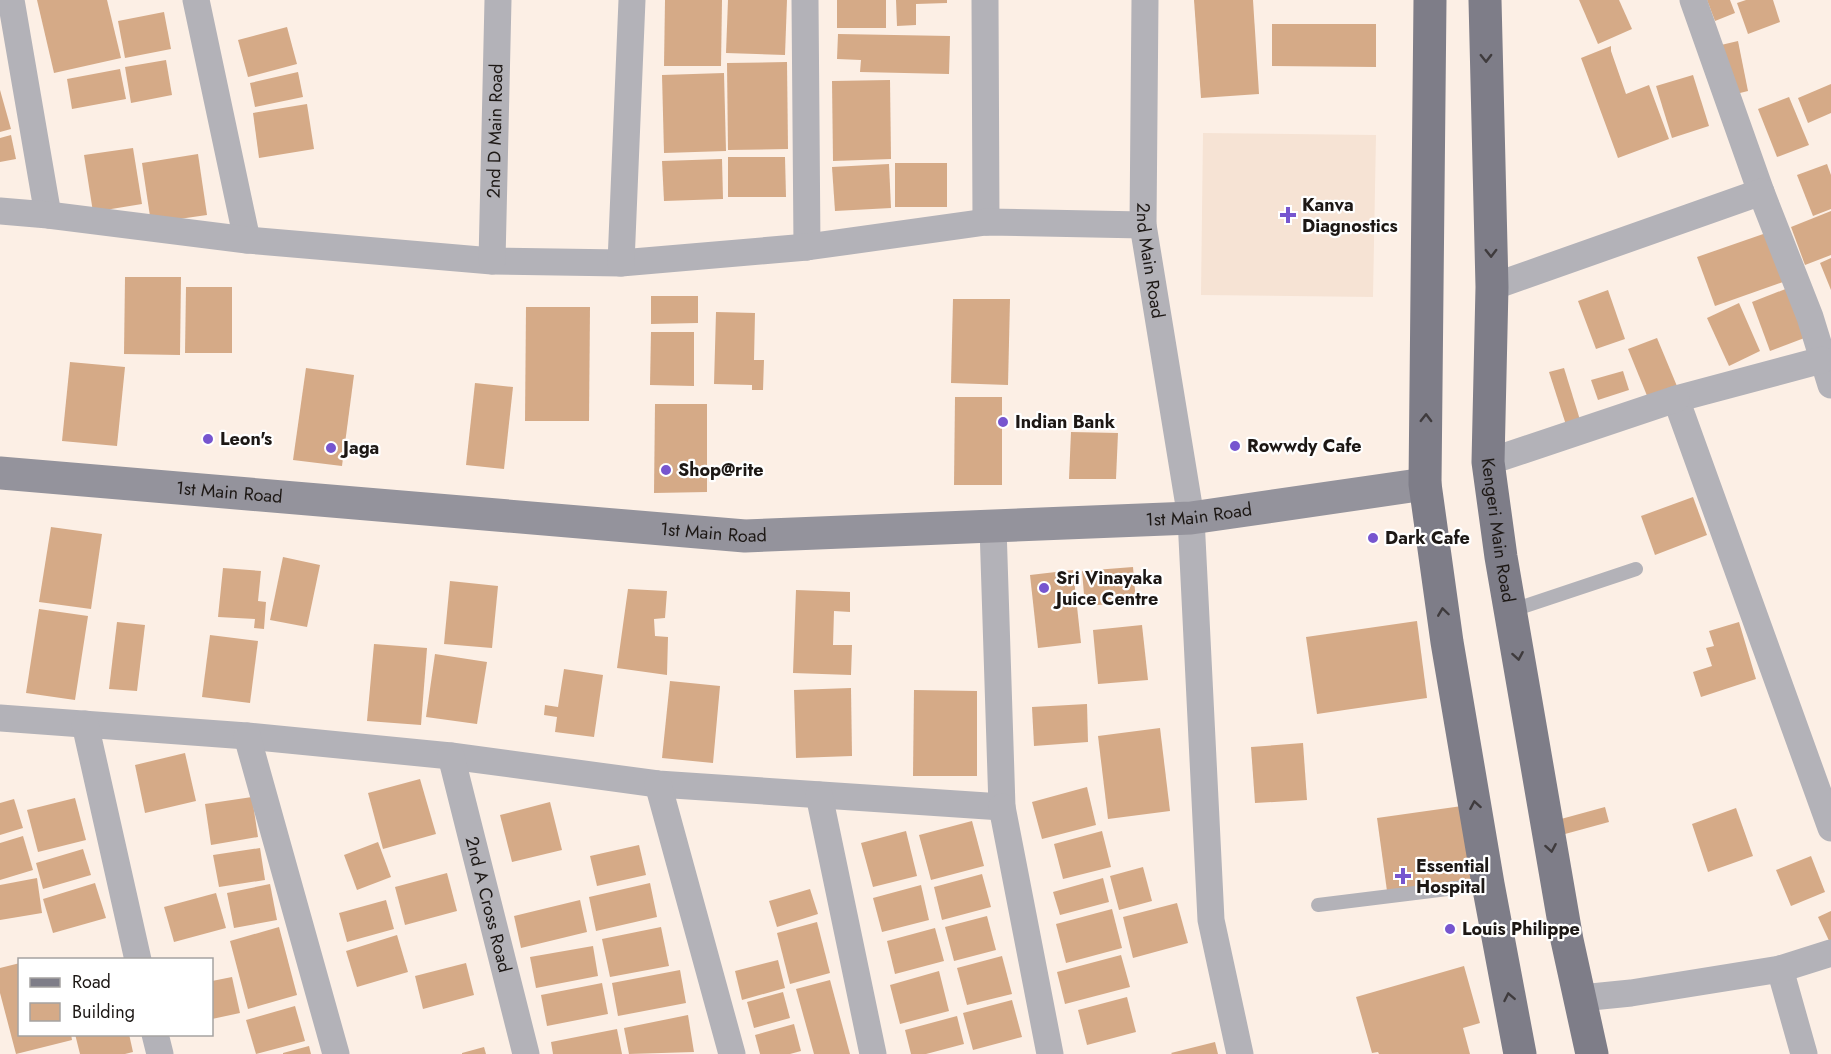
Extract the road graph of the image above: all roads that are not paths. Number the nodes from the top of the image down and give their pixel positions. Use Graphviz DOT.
graph roads {
  1 [pos="11,0"];
  2 [pos="197,0"];
  3 [pos="498,0"];
  4 [pos="632,0"];
  5 [pos="805,0"];
  6 [pos="985,0"];
  7 [pos="1145,0"];
  8 [pos="1430,0"];
  9 [pos="1485,0"];
  10 [pos="1693,0"];
  11 [pos="1761,192"];
  12 [pos="0,211"];
  13 [pos="48,215"];
  14 [pos="986,222"];
  15 [pos="1143,225"];
  16 [pos="247,240"];
  17 [pos="807,247"];
  18 [pos="492,261"];
  19 [pos="621,263"];
  20 [pos="1492,287"];
  21 [pos="1821,312"];
  22 [pos="1827,372"];
  23 [pos="1676,399"];
  24 [pos="1488,462"];
  25 [pos="0,472"];
  26 [pos="1425,484"];
  27 [pos="1191,518"];
  28 [pos="993,527"];
  29 [pos="1636,569"];
  30 [pos="1510,611"];
  31 [pos="0,718"];
  32 [pos="85,724"];
  33 [pos="247,736"];
  34 [pos="452,756"];
  35 [pos="658,784"];
  36 [pos="819,795"];
  37 [pos="1002,807"];
  38 [pos="1831,828"];
  39 [pos="1488,884"];
  40 [pos="1318,905"];
  41 [pos="1831,953"];
  42 [pos="138,958"];
  43 [pos="1780,969"];
  44 [pos="1581,998"];
  45 [pos="155,1036"];
  46 [pos="160,1054"];
  47 [pos="336,1054"];
  48 [pos="526,1054"];
  49 [pos="732,1054"];
  50 [pos="873,1054"];
  51 [pos="1050,1054"];
  52 [pos="1240,1054"];
  53 [pos="1520,1054"];
  54 [pos="1592,1054"];
  55 [pos="1804,1054"];
  1 -- 13 [label="street"];
  2 -- 16 [label="street"];
  3 -- 18 [label="street, 2nd D Main Road"];
  4 -- 19 [label="street"];
  5 -- 17 [label="street"];
  6 -- 14 [label="street"];
  7 -- 15 [label="street, 2nd Main Road"];
  26 -- 8 [label="main road, one-way"];
  9 -- 20 [label="main road, Kengeri Main Road, one-way"];
  10 -- 11 [label="street"];
  11 -- 20 [label="street"];
  11 -- 21 [label="street"];
  12 -- 13 [label="street"];
  13 -- 16 [label="street"];
  14 -- 15 [label="street"];
  14 -- 17 [label="street"];
  15 -- 27 [label="street, 2nd Main Road"];
  16 -- 18 [label="street"];
  17 -- 19 [label="street"];
  18 -- 19 [label="street"];
  20 -- 24 [label="main road, Kengeri Main Road"];
  21 -- 22 [label="street"];
  22 -- 23 [label="street"];
  23 -- 24 [label="street"];
  23 -- 38 [label="street"];
  24 -- 30 [label="main road, Kengeri Main Road"];
  25 -- 28 [label="main road, 1st Main Road"];
  26 -- 27 [label="main road, 1st Main Road"];
  39 -- 26 [label="main road, one-way"];
  27 -- 28 [label="main road, 1st Main Road"];
  27 -- 52 [label="street, 2nd Main Road"];
  28 -- 37 [label="street"];
  29 -- 30 [label="lane"];
  30 -- 44 [label="main road, Kengeri Main Road, one-way"];
  31 -- 32 [label="street"];
  32 -- 33 [label="street"];
  32 -- 42 [label="street"];
  33 -- 34 [label="street"];
  33 -- 47 [label="street"];
  34 -- 35 [label="street"];
  34 -- 48 [label="street, 2nd A Cross Road"];
  35 -- 36 [label="street"];
  35 -- 49 [label="street"];
  36 -- 37 [label="street"];
  36 -- 50 [label="street"];
  37 -- 51 [label="street"];
  39 -- 40 [label="lane"];
  53 -- 39 [label="main road, one-way"];
  41 -- 43 [label="street"];
  43 -- 44 [label="street"];
  43 -- 55 [label="street"];
  44 -- 54 [label="main road, Kengeri Main Road"];
  45 -- 46 [label="street"];
}
